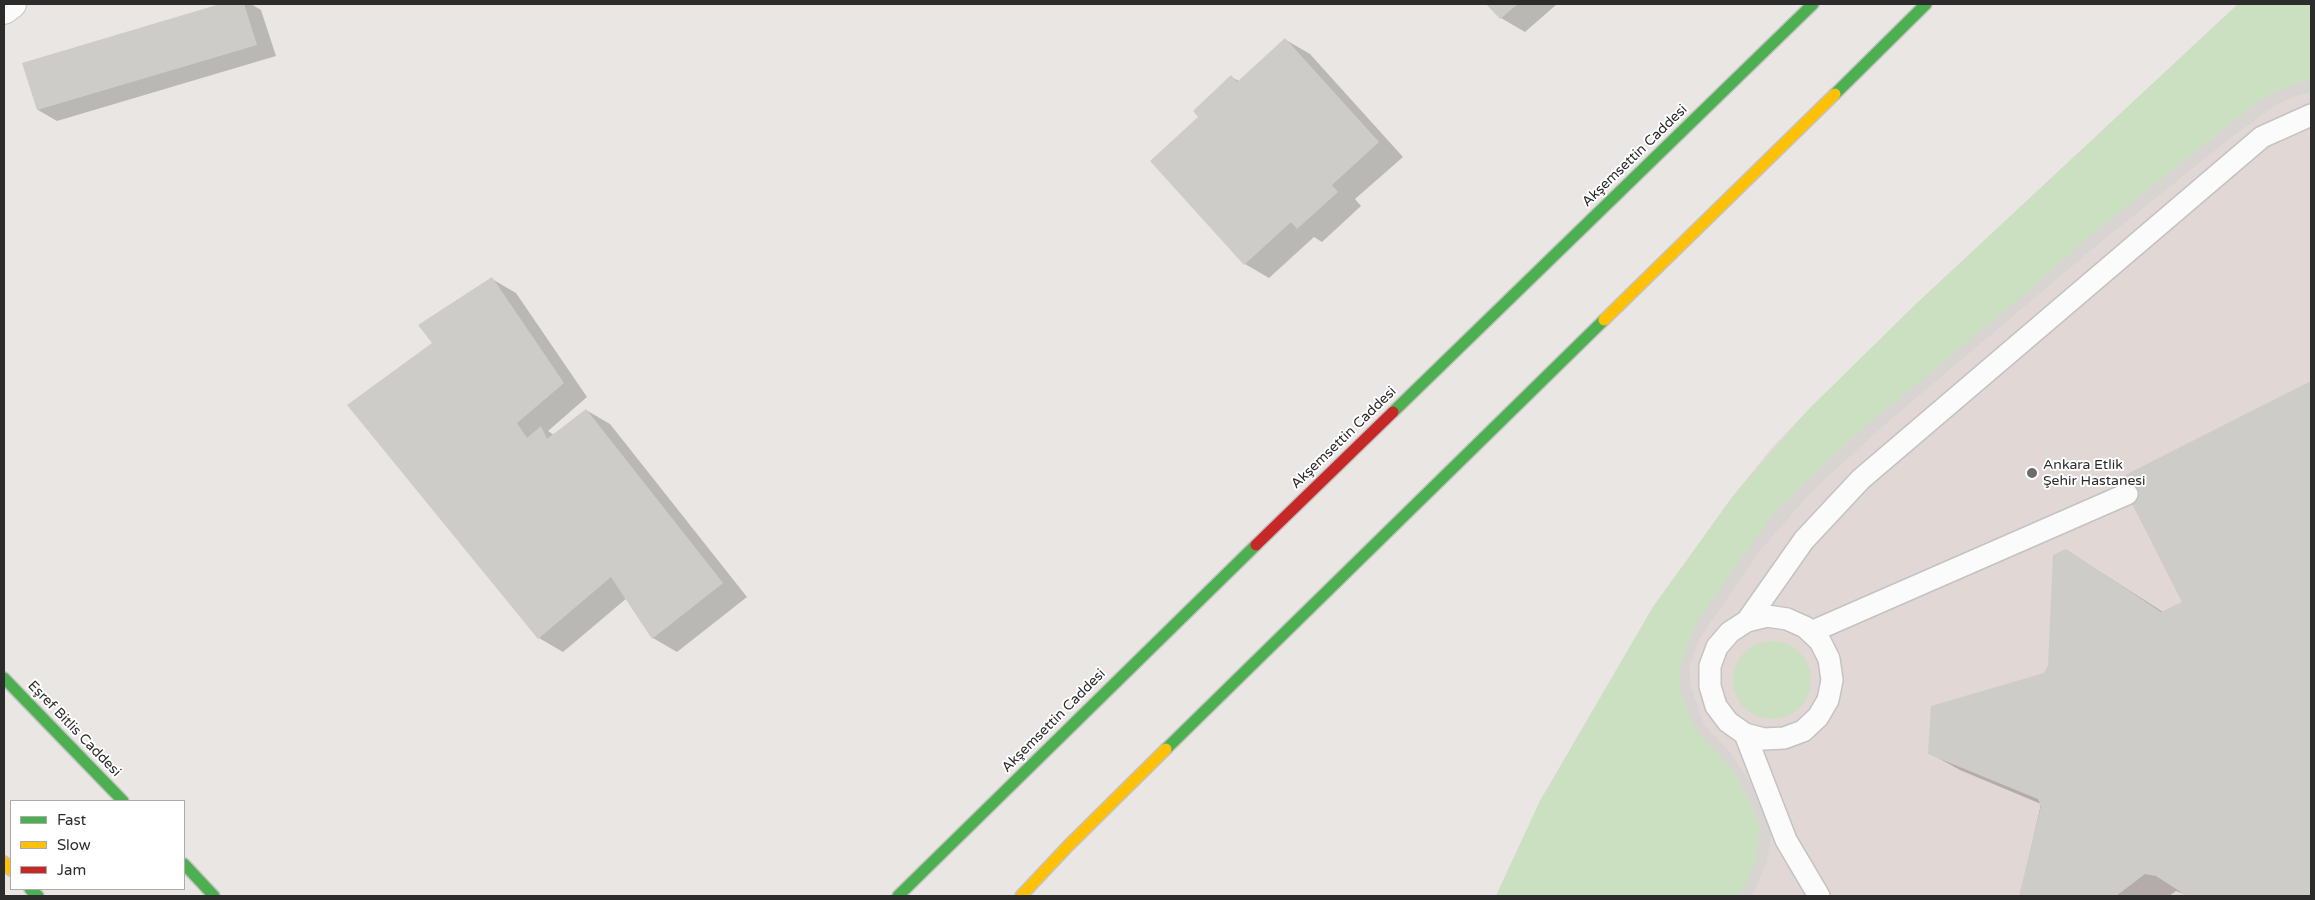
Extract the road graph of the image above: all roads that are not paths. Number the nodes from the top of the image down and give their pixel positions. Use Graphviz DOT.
graph roads {
  1 [pos="12,4"];
  2 [pos="1813,4"];
  3 [pos="1926,4"];
  4 [pos="4,10"];
  5 [pos="2311,116"];
  6 [pos="2127,494"];
  7 [pos="1747,621"];
  8 [pos="1811,632"];
  9 [pos="4,678"];
  10 [pos="1744,734"];
  11 [pos="122,800"];
  12 [pos="1068,846"];
  13 [pos="185,865"];
  14 [pos="1054,880"];
  15 [pos="214,896"];
  16 [pos="898,896"];
  17 [pos="1021,896"];
  18 [pos="1819,896"];
  1 -- 4 [label="street"];
  2 -- 16 [label="main road, Akşemsettin Caddesi"];
  3 -- 12 [label="main road"];
  5 -- 7 [label="lane"];
  6 -- 8 [label="lane"];
  7 -- 8 [label="lane"];
  7 -- 10 [label="lane"];
  8 -- 10 [label="lane"];
  9 -- 11 [label="main road, Eşref Bitlis Caddesi"];
  10 -- 18 [label="lane"];
  12 -- 14 [label="main road"];
  12 -- 17 [label="main road"];
  13 -- 15 [label="main road"];
}
